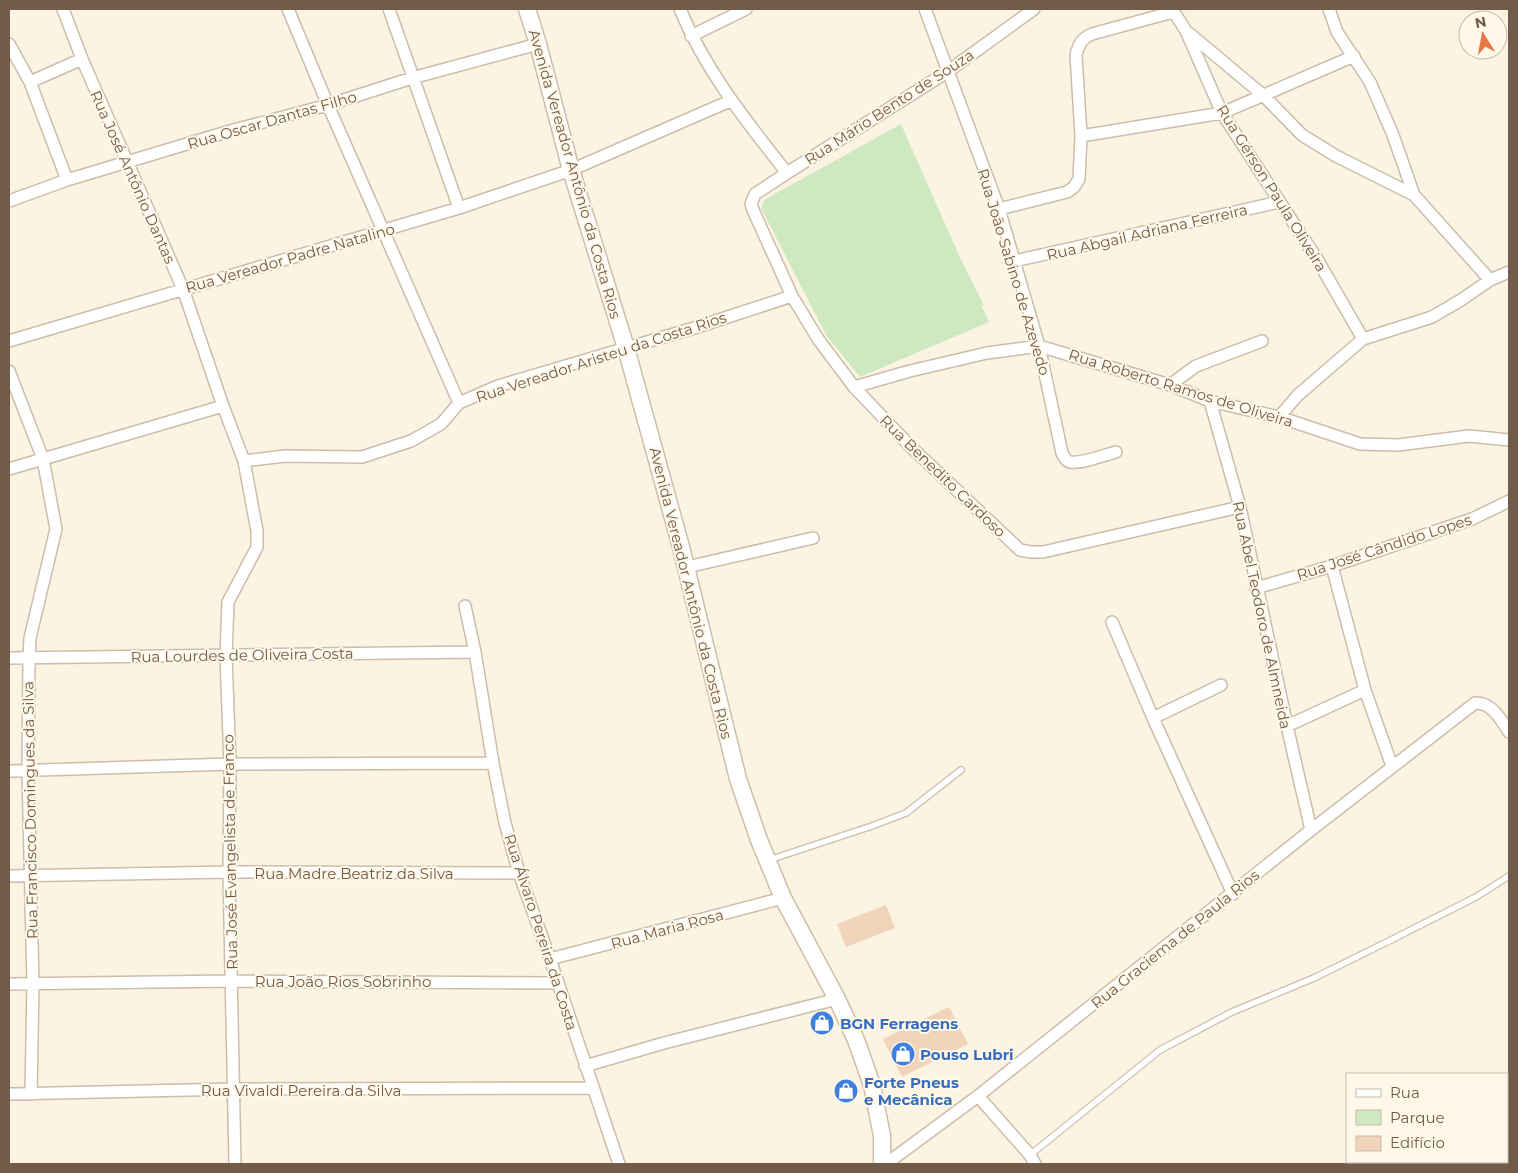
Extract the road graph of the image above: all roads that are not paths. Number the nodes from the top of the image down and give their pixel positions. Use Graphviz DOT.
graph roads {
  1 [pos="63,9"];
  2 [pos="288,9"];
  3 [pos="389,9"];
  4 [pos="527,9"];
  5 [pos="680,9"];
  6 [pos="746,9"];
  7 [pos="925,9"];
  8 [pos="1034,9"];
  9 [pos="1329,9"];
  10 [pos="1173,10"];
  11 [pos="1186,31"];
  12 [pos="691,36"];
  13 [pos="9,44"];
  14 [pos="538,44"];
  15 [pos="1354,56"];
  16 [pos="82,59"];
  17 [pos="947,72"];
  18 [pos="412,78"];
  19 [pos="30,82"];
  20 [pos="1264,96"];
  21 [pos="730,101"];
  22 [pos="328,105"];
  23 [pos="1222,113"];
  24 [pos="1081,136"];
  25 [pos="127,162"];
  26 [pos="571,170"];
  27 [pos="787,173"];
  28 [pos="67,180"];
  29 [pos="1414,194"];
  30 [pos="9,202"];
  31 [pos="1279,202"];
  32 [pos="459,208"];
  33 [pos="999,209"];
  34 [pos="753,210"];
  35 [pos="384,230"];
  36 [pos="1014,261"];
  37 [pos="1509,272"];
  38 [pos="1490,280"];
  39 [pos="182,289"];
  40 [pos="792,296"];
  41 [pos="1363,339"];
  42 [pos="9,341"];
  43 [pos="1262,341"];
  44 [pos="1039,346"];
  45 [pos="626,348"];
  46 [pos="9,370"];
  47 [pos="1170,385"];
  48 [pos="854,388"];
  49 [pos="1210,401"];
  50 [pos="459,403"];
  51 [pos="223,406"];
  52 [pos="1279,417"];
  53 [pos="1509,440"];
  54 [pos="1116,452"];
  55 [pos="43,459"];
  56 [pos="244,461"];
  57 [pos="9,469"];
  58 [pos="1509,501"];
  59 [pos="1240,507"];
  60 [pos="813,538"];
  61 [pos="257,547"];
  62 [pos="1332,566"];
  63 [pos="686,567"];
  64 [pos="1256,588"];
  65 [pos="465,606"];
  66 [pos="1112,622"];
  67 [pos="475,652"];
  68 [pos="226,656"];
  69 [pos="9,658"];
  70 [pos="29,658"];
  71 [pos="1221,685"];
  72 [pos="1365,690"];
  73 [pos="1153,718"];
  74 [pos="1286,726"];
  75 [pos="1509,732"];
  76 [pos="493,763"];
  77 [pos="230,764"];
  78 [pos="1392,766"];
  79 [pos="961,770"];
  80 [pos="9,771"];
  81 [pos="28,771"];
  82 [pos="1311,830"];
  83 [pos="767,861"];
  84 [pos="228,872"];
  85 [pos="519,873"];
  86 [pos="9,876"];
  87 [pos="30,876"];
  88 [pos="1509,876"];
  89 [pos="1233,894"];
  90 [pos="783,898"];
  91 [pos="550,959"];
  92 [pos="231,981"];
  93 [pos="558,983"];
  94 [pos="9,984"];
  95 [pos="34,984"];
  96 [pos="837,999"];
  97 [pos="585,1066"];
  98 [pos="593,1088"];
  99 [pos="233,1090"];
  100 [pos="9,1094"];
  101 [pos="31,1094"];
  102 [pos="978,1096"];
  103 [pos="1033,1160"];
  104 [pos="235,1164"];
  105 [pos="620,1164"];
  106 [pos="882,1164"];
  107 [pos="886,1164"];
  1 -- 16 [label="street, Rua José Antônio Dantas"];
  2 -- 22 [label="street"];
  3 -- 18 [label="street"];
  4 -- 14 [label="main road, Avenida Vereador Antônio da Costa Rios"];
  5 -- 12 [label="street"];
  6 -- 12 [label="street"];
  7 -- 17 [label="street, Rua João Sabino de Azevedo"];
  8 -- 17 [label="street, Rua Mário Bento de Souza"];
  9 -- 15 [label="street"];
  10 -- 11 [label="street, Rua Gérson Paula Oliveira"];
  10 -- 24 [label="street"];
  11 -- 20 [label="street"];
  11 -- 23 [label="street, Rua Gérson Paula Oliveira"];
  12 -- 21 [label="street"];
  13 -- 19 [label="street"];
  14 -- 18 [label="street, Rua Oscar Dantas Filho"];
  14 -- 26 [label="main road, Avenida Vereador Antônio da Costa Rios"];
  15 -- 20 [label="street"];
  15 -- 29 [label="street"];
  16 -- 19 [label="street"];
  16 -- 25 [label="street, Rua José Antônio Dantas"];
  17 -- 27 [label="street, Rua Mário Bento de Souza"];
  17 -- 33 [label="street, Rua João Sabino de Azevedo"];
  18 -- 22 [label="street, Rua Oscar Dantas Filho"];
  18 -- 32 [label="street"];
  19 -- 28 [label="street"];
  20 -- 23 [label="street"];
  20 -- 29 [label="street"];
  21 -- 26 [label="street, Rua Vereador Padre Natalino"];
  21 -- 27 [label="street"];
  22 -- 25 [label="street, Rua Oscar Dantas Filho"];
  22 -- 35 [label="street"];
  23 -- 24 [label="street"];
  23 -- 31 [label="street, Rua Gérson Paula Oliveira"];
  24 -- 33 [label="street"];
  25 -- 28 [label="street, Rua Oscar Dantas Filho"];
  25 -- 39 [label="street, Rua José Antônio Dantas"];
  26 -- 32 [label="street, Rua Vereador Padre Natalino"];
  26 -- 45 [label="main road, Avenida Vereador Antônio da Costa Rios"];
  27 -- 34 [label="street, Rua Mário Bento de Souza"];
  28 -- 30 [label="street, Rua Oscar Dantas Filho"];
  29 -- 38 [label="street"];
  31 -- 36 [label="street, Rua Abgail Adriana Ferreira"];
  31 -- 41 [label="street, Rua Gérson Paula Oliveira"];
  32 -- 35 [label="street, Rua Vereador Padre Natalino"];
  33 -- 36 [label="street, Rua João Sabino de Azevedo"];
  34 -- 40 [label="street, Rua Benedito Cardoso"];
  35 -- 39 [label="street, Rua Vereador Padre Natalino"];
  35 -- 50 [label="street"];
  36 -- 44 [label="street, Rua João Sabino de Azevedo"];
  37 -- 38 [label="street"];
  38 -- 41 [label="street"];
  39 -- 42 [label="street, Rua Vereador Padre Natalino"];
  39 -- 51 [label="street, Rua José Antônio Dantas"];
  40 -- 45 [label="street, Rua Vereador Aristeu da Costa Rios"];
  40 -- 48 [label="street, Rua Benedito Cardoso"];
  41 -- 52 [label="street"];
  43 -- 47 [label="street"];
  44 -- 47 [label="street, Rua Roberto Ramos de Oliveira"];
  44 -- 48 [label="street, Rua Roberto Ramos de Oliveira"];
  44 -- 54 [label="street, Rua João Sabino de Azevedo"];
  45 -- 50 [label="street, Rua Vereador Aristeu da Costa Rios"];
  45 -- 63 [label="main road, Avenida Vereador Antônio da Costa Rios"];
  46 -- 55 [label="street"];
  47 -- 49 [label="street, Rua Roberto Ramos de Oliveira"];
  48 -- 59 [label="street, Rua Benedito Cardoso"];
  49 -- 52 [label="street, Rua Roberto Ramos de Oliveira"];
  49 -- 59 [label="street, Rua Abel Teodoro de Almneida"];
  50 -- 56 [label="street, Rua Vereador Aristeu da Costa Rios"];
  51 -- 55 [label="street"];
  51 -- 56 [label="street, Rua José Antônio Dantas"];
  52 -- 53 [label="street, Rua Roberto Ramos de Oliveira"];
  55 -- 57 [label="street"];
  55 -- 70 [label="street, Rua Francisco Domingues da Silva"];
  56 -- 61 [label="street, Rua José Antônio Dantas"];
  58 -- 62 [label="street, Rua José Cândido Lopes"];
  59 -- 64 [label="street, Rua Abel Teodoro de Almneida"];
  60 -- 63 [label="street"];
  61 -- 68 [label="street, Rua José Evangelista de Franco"];
  62 -- 64 [label="street, Rua José Cândido Lopes"];
  62 -- 72 [label="street"];
  63 -- 83 [label="main road, Avenida Vereador Antônio da Costa Rios"];
  64 -- 74 [label="street, Rua Abel Teodoro de Almneida"];
  65 -- 67 [label="street, Rua Álvaro Pereira da Costa"];
  66 -- 73 [label="street"];
  67 -- 68 [label="street, Rua Lourdes de Oliveira Costa"];
  67 -- 76 [label="street, Rua Álvaro Pereira da Costa"];
  68 -- 70 [label="street, Rua Lourdes de Oliveira Costa"];
  68 -- 77 [label="street, Rua José Evangelista de Franco"];
  69 -- 70 [label="street, Rua Lourdes de Oliveira Costa"];
  70 -- 81 [label="street, Rua Francisco Domingues da Silva"];
  71 -- 73 [label="street"];
  72 -- 74 [label="street"];
  72 -- 78 [label="street"];
  73 -- 89 [label="street"];
  74 -- 82 [label="street, Rua Abel Teodoro de Almneida"];
  75 -- 78 [label="street, Rua Graciema de Paula Rios"];
  76 -- 77 [label="street"];
  76 -- 85 [label="street, Rua Álvaro Pereira da Costa"];
  77 -- 81 [label="street"];
  77 -- 84 [label="street, Rua José Evangelista de Franco"];
  78 -- 82 [label="street, Rua Graciema de Paula Rios"];
  79 -- 83 [label="lane"];
  80 -- 81 [label="street"];
  81 -- 87 [label="street, Rua Francisco Domingues da Silva"];
  82 -- 89 [label="street, Rua Graciema de Paula Rios"];
  83 -- 90 [label="main road, Avenida Vereador Antônio da Costa Rios"];
  84 -- 85 [label="street, Rua Madre Beatriz da Silva"];
  84 -- 87 [label="street, Rua Madre Beatriz da Silva"];
  84 -- 92 [label="street, Rua José Evangelista de Franco"];
  85 -- 91 [label="street, Rua Álvaro Pereira da Costa"];
  86 -- 87 [label="street, Rua Madre Beatriz da Silva"];
  87 -- 95 [label="street, Rua Francisco Domingues da Silva"];
  88 -- 103 [label="lane"];
  89 -- 102 [label="street, Rua Graciema de Paula Rios"];
  90 -- 91 [label="street, Rua Maria Rosa"];
  90 -- 96 [label="main road, Avenida Vereador Antônio da Costa Rios"];
  91 -- 93 [label="street, Rua Álvaro Pereira da Costa"];
  92 -- 93 [label="street, Rua João Rios Sobrinho"];
  92 -- 95 [label="street, Rua João Rios Sobrinho"];
  92 -- 99 [label="street, Rua José Evangelista de Franco"];
  93 -- 97 [label="street, Rua Álvaro Pereira da Costa"];
  94 -- 95 [label="street, Rua João Rios Sobrinho"];
  95 -- 101 [label="street, Rua Francisco Domingues da Silva"];
  96 -- 97 [label="street"];
  96 -- 106 [label="main road, Avenida Vereador Antônio da Costa Rios"];
  97 -- 98 [label="street, Rua Álvaro Pereira da Costa"];
  98 -- 99 [label="street, Rua Vivaldi Pereira da Silva"];
  98 -- 105 [label="street, Rua Álvaro Pereira da Costa"];
  99 -- 101 [label="street, Rua Vivaldi Pereira da Silva"];
  99 -- 104 [label="street, Rua José Evangelista de Franco"];
  100 -- 101 [label="street, Rua Vivaldi Pereira da Silva"];
  102 -- 103 [label="street"];
  102 -- 107 [label="street, Rua Graciema de Paula Rios"];
}
